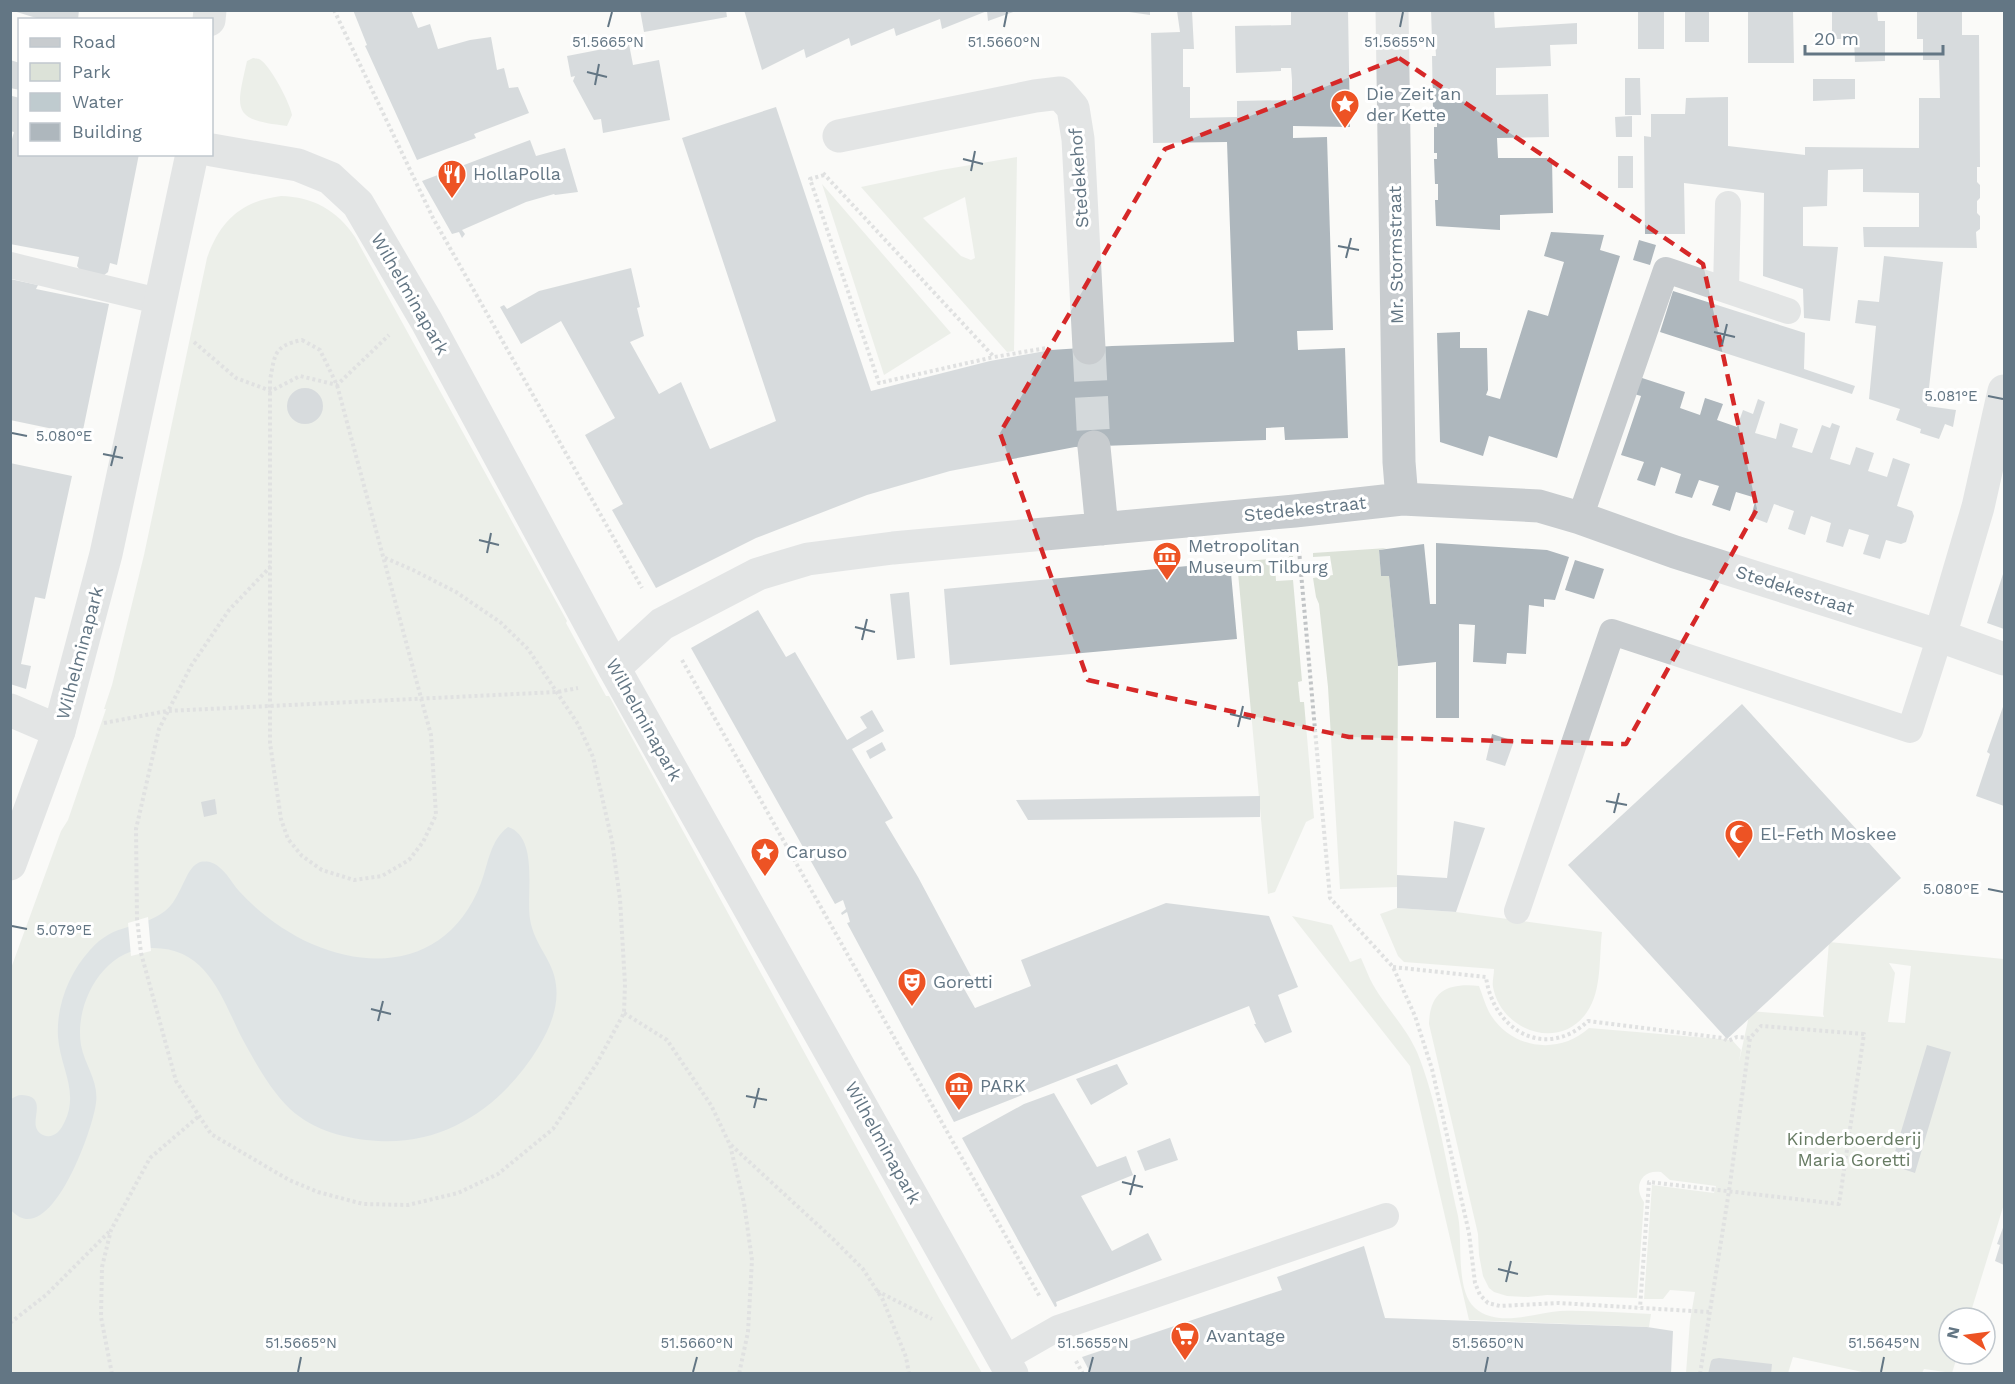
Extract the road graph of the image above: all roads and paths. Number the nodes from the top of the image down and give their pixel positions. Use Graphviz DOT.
graph roads {
  1 [pos="334,10"];
  2 [pos="1392,10"];
  3 [pos="839,136"];
  4 [pos="213,150"];
  5 [pos="192,156"];
  6 [pos="824,175"];
  7 [pos="1728,204"];
  8 [pos="10,265"];
  9 [pos="1726,290"];
  10 [pos="162,302"];
  11 [pos="416,305"];
  12 [pos="1788,311"];
  13 [pos="1089,344"];
  14 [pos="994,357"];
  15 [pos="337,385"];
  16 [pos="271,391"];
  17 [pos="2004,391"];
  18 [pos="1094,447"];
  19 [pos="1402,499"];
  20 [pos="1295,511"];
  21 [pos="1580,518"];
  22 [pos="1102,529"];
  23 [pos="383,557"];
  24 [pos="271,566"];
  25 [pos="662,624"];
  26 [pos="1940,636"];
  27 [pos="2004,659"];
  28 [pos="614,668"];
  29 [pos="557,692"];
  30 [pos="420,698"];
  31 [pos="271,707"];
  32 [pos="10,710"];
  33 [pos="167,711"];
  34 [pos="59,731"];
  35 [pos="10,864"];
  36 [pos="1517,911"];
  37 [pos="1393,967"];
  38 [pos="624,1012"];
  39 [pos="1750,1038"];
  40 [pos="199,1116"];
  41 [pos="730,1145"];
  42 [pos="1729,1191"];
  43 [pos="1386,1216"];
  44 [pos="111,1230"];
  45 [pos="1640,1308"];
  46 [pos="1709,1312"];
  47 [pos="10,1323"];
  48 [pos="1058,1328"];
  49 [pos="1008,1366"];
  50 [pos="112,1374"];
  51 [pos="740,1374"];
  52 [pos="909,1374"];
  53 [pos="1083,1374"];
  54 [pos="1700,1374"];
  1 -- 25 [label="path"];
  2 -- 19 [label="street, Mr. Stormstraat"];
  3 -- 6 [label="path"];
  3 -- 13 [label="street, Stedekehof"];
  4 -- 11 [label="street, Wilhelminapark"];
  5 -- 10 [label="street, Wilhelminapark"];
  6 -- 14 [label="path"];
  6 -- 14 [label="path"];
  7 -- 9 [label="lane"];
  8 -- 10 [label="lane"];
  9 -- 12 [label="lane"];
  9 -- 21 [label="lane"];
  10 -- 16 [label="path"];
  10 -- 34 [label="street, Wilhelminapark"];
  11 -- 15 [label="path"];
  11 -- 28 [label="street, Wilhelminapark"];
  13 -- 14 [label="path"];
  15 -- 16 [label="path"];
  15 -- 16 [label="path"];
  15 -- 23 [label="path"];
  16 -- 24 [label="path"];
  17 -- 26 [label="street"];
  18 -- 22 [label="street"];
  19 -- 20 [label="street, Stedekestraat"];
  19 -- 21 [label="street, Stedekestraat"];
  20 -- 22 [label="street, Stedekestraat"];
  20 -- 37 [label="path"];
  21 -- 26 [label="street, Stedekestraat"];
  22 -- 25 [label="street, Stedekestraat"];
  23 -- 29 [label="path"];
  23 -- 30 [label="path"];
  24 -- 31 [label="path"];
  24 -- 33 [label="path"];
  25 -- 28 [label="street, Stedekestraat"];
  25 -- 48 [label="path"];
  26 -- 27 [label="street, Stedekestraat"];
  26 -- 36 [label="lane"];
  28 -- 49 [label="street, Wilhelminapark"];
  29 -- 30 [label="path"];
  29 -- 38 [label="path"];
  30 -- 31 [label="path"];
  30 -- 31 [label="path"];
  31 -- 33 [label="path"];
  32 -- 34 [label="street"];
  33 -- 34 [label="path"];
  33 -- 40 [label="path"];
  34 -- 35 [label="street, Wilhelminapark"];
  37 -- 39 [label="path"];
  37 -- 45 [label="path"];
  38 -- 40 [label="path"];
  38 -- 41 [label="path"];
  39 -- 42 [label="path"];
  39 -- 42 [label="path"];
  40 -- 44 [label="path"];
  41 -- 51 [label="path"];
  41 -- 52 [label="path"];
  42 -- 45 [label="path"];
  42 -- 46 [label="path"];
  43 -- 48 [label="lane"];
  44 -- 47 [label="path"];
  44 -- 50 [label="path"];
  45 -- 46 [label="path"];
  46 -- 54 [label="path"];
  48 -- 49 [label="lane"];
  48 -- 53 [label="path"];
}
